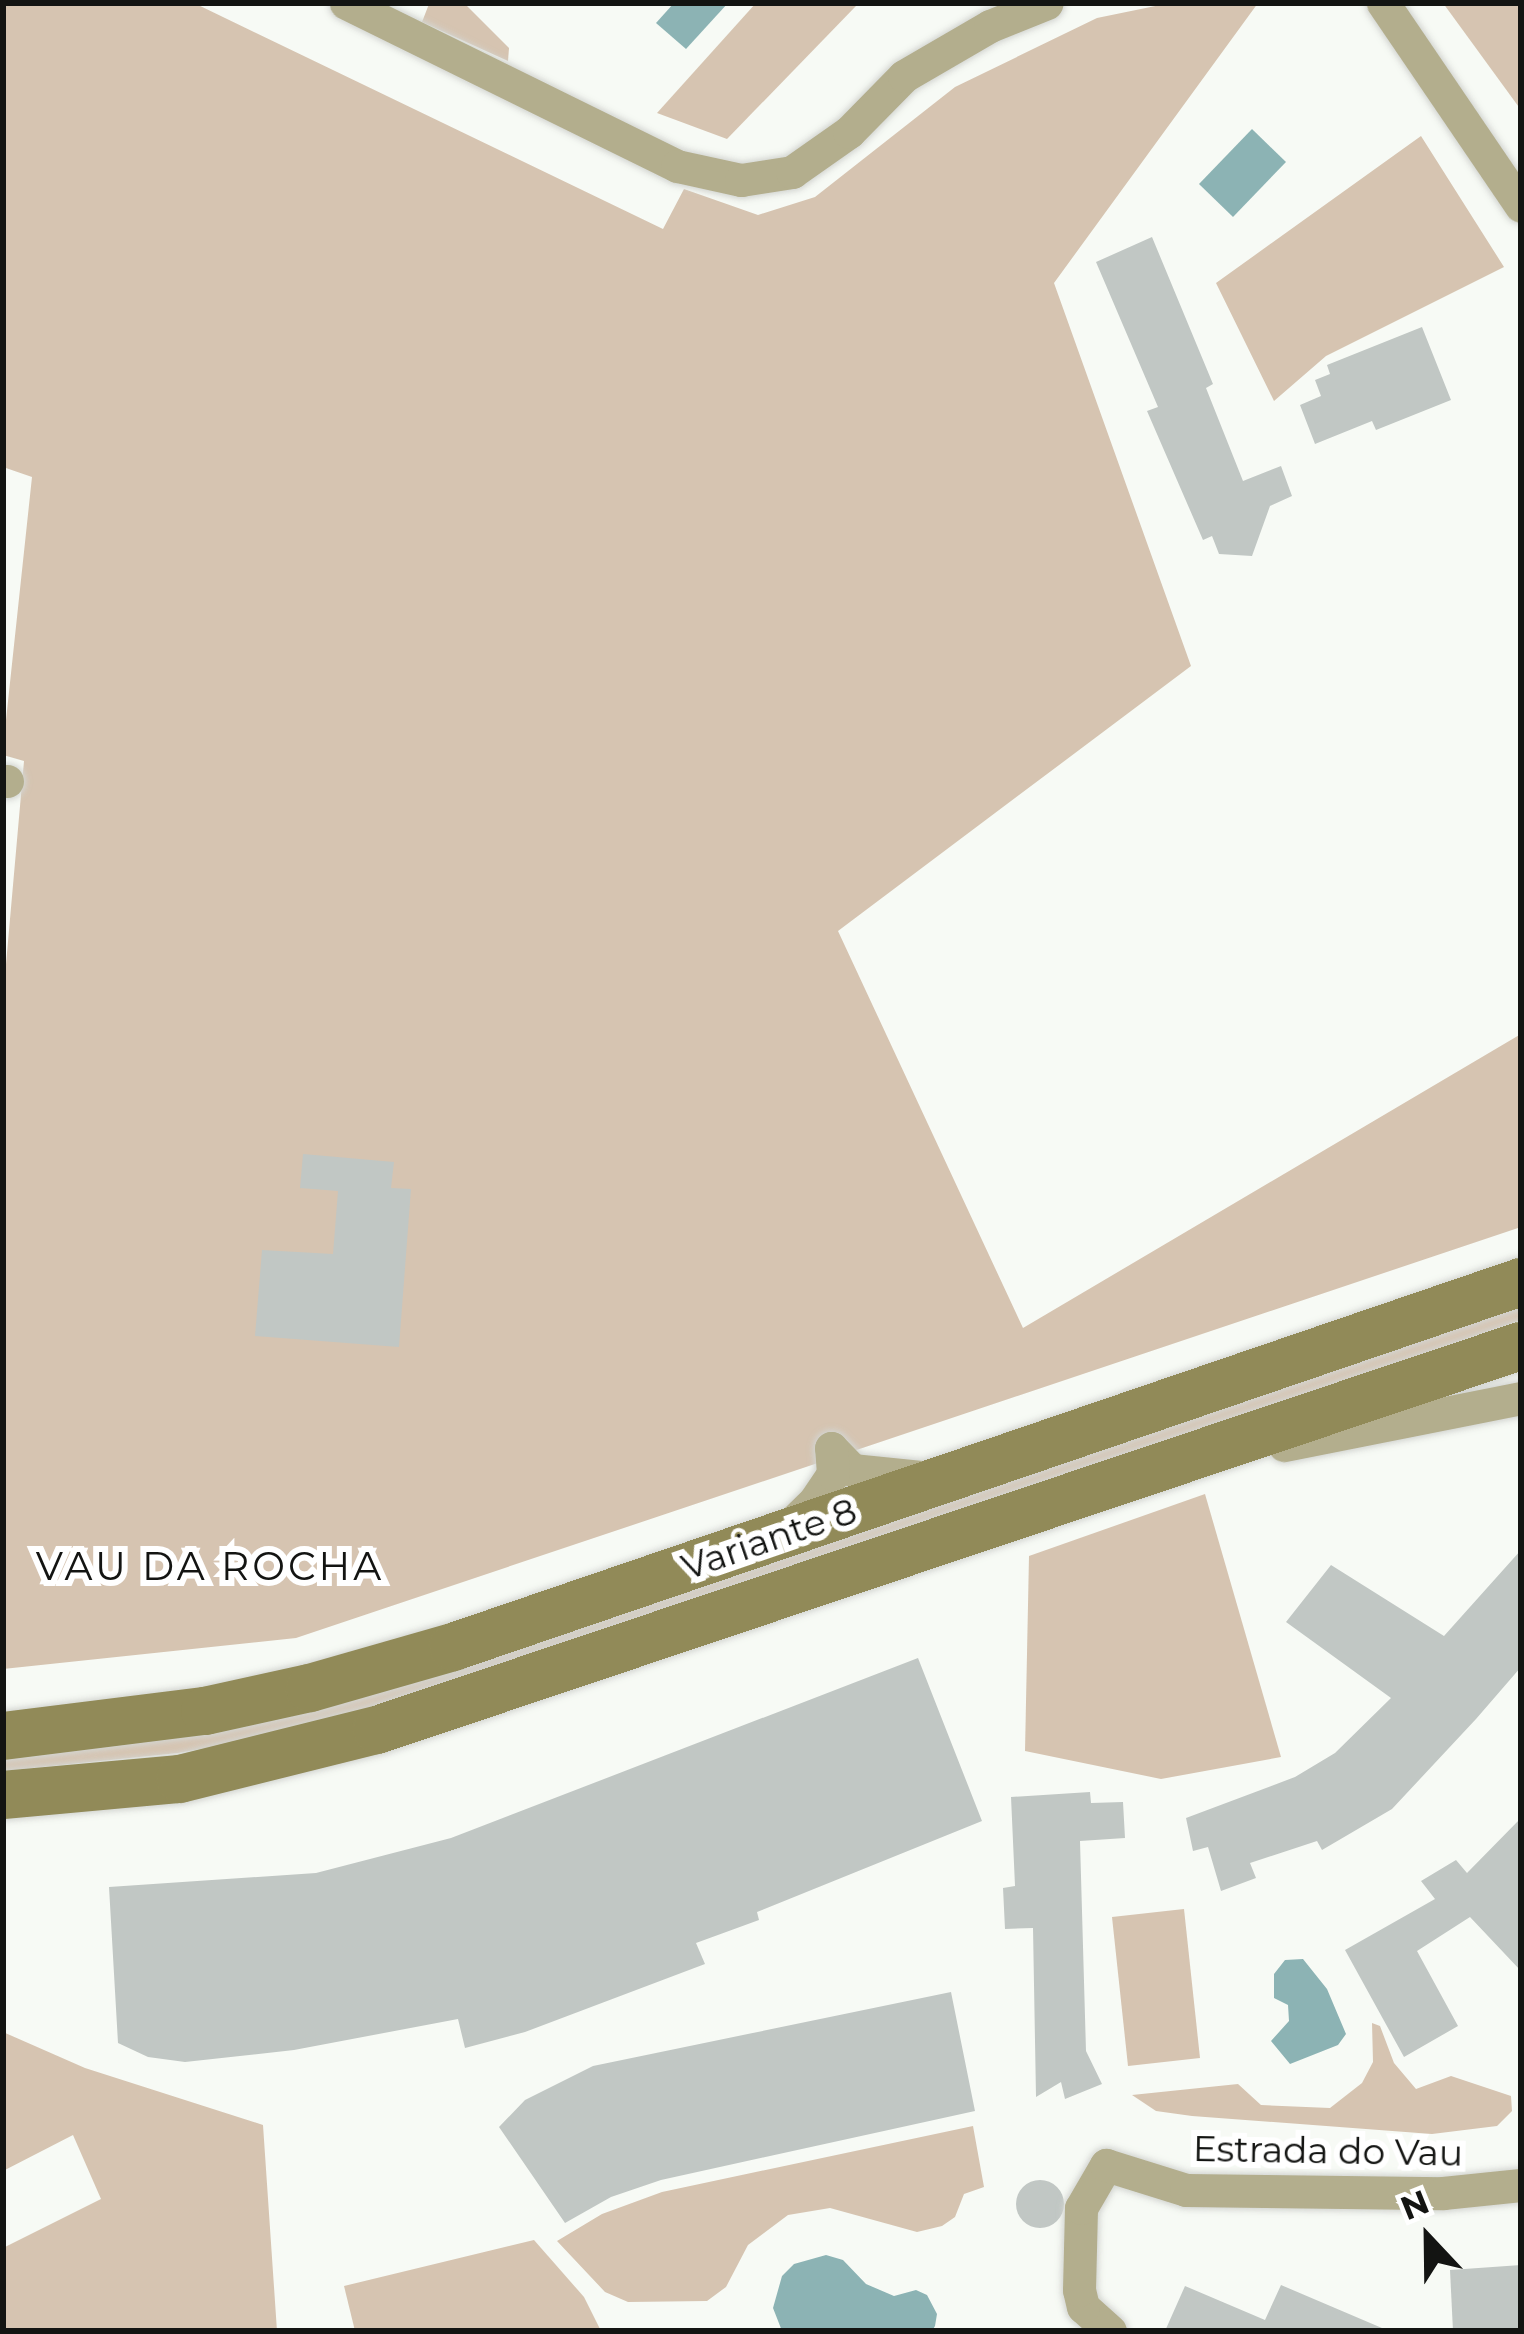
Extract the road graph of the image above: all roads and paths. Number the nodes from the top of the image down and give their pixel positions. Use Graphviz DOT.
graph roads {
  1 [pos="346,3"];
  2 [pos="1047,3"];
  3 [pos="1383,3"];
  4 [pos="1521,206"];
  5 [pos="1521,1266"];
  6 [pos="1521,1282"];
  7 [pos="1521,1346"];
  8 [pos="1318,1351"];
  9 [pos="1521,1398"];
  10 [pos="1147,1472"];
  11 [pos="950,1477"];
  12 [pos="777,1537"];
  13 [pos="3,1736"];
  14 [pos="3,1795"];
  15 [pos="1521,2185"];
  16 [pos="1110,2331"];
  1 -- 2 [label="street"];
  3 -- 4 [label="street"];
  5 -- 8 [label="street"];
  6 -- 8 [label="main road, Variante 8"];
  7 -- 10 [label="main road, Variante 8"];
  8 -- 11 [label="main road, Variante 8"];
  9 -- 10 [label="street"];
  10 -- 14 [label="main road, Variante 8"];
  11 -- 12 [label="main road, Variante 8"];
  11 -- 12 [label="street"];
  12 -- 13 [label="main road, Variante 8"];
  15 -- 16 [label="street, Estrada do Vau"];
}
